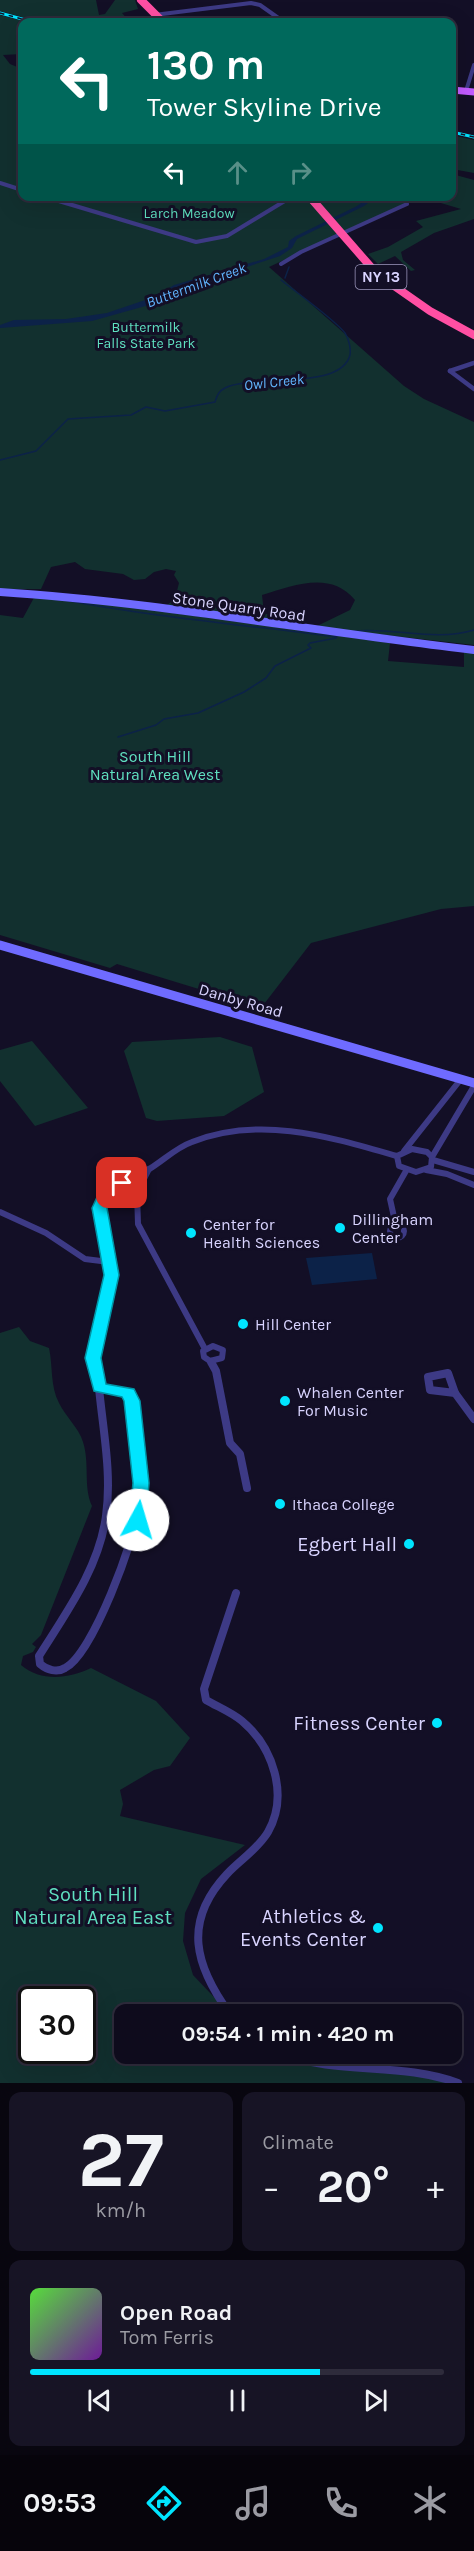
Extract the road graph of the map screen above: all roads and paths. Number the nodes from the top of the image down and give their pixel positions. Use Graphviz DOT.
graph roads {
  1 [pos="141,0"];
  2 [pos="154,15"];
  3 [pos="158,18"];
  4 [pos="278,18"];
  5 [pos="474,64"];
  6 [pos="456,90"];
  7 [pos="466,91"];
  8 [pos="474,92"];
  9 [pos="0,183"];
  10 [pos="18,189"];
  11 [pos="59,201"];
  12 [pos="285,201"];
  13 [pos="313,201"];
  14 [pos="408,204"];
  15 [pos="342,235"];
  16 [pos="281,264"];
  17 [pos="474,335"];
  18 [pos="474,363"];
  19 [pos="474,389"];
  20 [pos="0,592"];
  21 [pos="474,650"];
  22 [pos="0,945"];
  23 [pos="461,1079"];
  24 [pos="474,1085"];
  25 [pos="404,1151"];
  26 [pos="397,1156"];
  27 [pos="432,1159"];
  28 [pos="150,1169"];
  29 [pos="425,1170"];
  30 [pos="406,1171"];
  31 [pos="474,1172"];
  32 [pos="474,1185"];
  33 [pos="0,1212"];
  34 [pos="396,1226"];
  35 [pos="109,1262"];
  36 [pos="205,1349"];
  37 [pos="210,1361"];
  38 [pos="99,1388"];
  39 [pos="455,1393"];
  40 [pos="474,1419"];
  41 [pos="247,1488"];
  42 [pos="236,1593"];
  43 [pos="222,2004"];
  44 [pos="319,2064"];
  45 [pos="458,2083"];
  1 -- 2 [label="highway"];
  2 -- 3 [label="highway"];
  2 -- 4 [label="street"];
  5 -- 7 [label="street"];
  6 -- 7 [label="main road"];
  7 -- 8 [label="main road"];
  9 -- 10 [label="street"];
  11 -- 12 [label="street"];
  13 -- 15 [label="highway, NY 13"];
  14 -- 15 [label="street"];
  15 -- 16 [label="street"];
  15 -- 17 [label="highway, NY 13"];
  18 -- 19 [label="street"];
  20 -- 21 [label="street, Stone Quarry Road"];
  22 -- 23 [label="street, Danby Road"];
  23 -- 24 [label="street, Danby Road"];
  23 -- 25 [label="street"];
  24 -- 27 [label="street"];
  25 -- 26 [label="street"];
  25 -- 27 [label="street"];
  26 -- 28 [label="street"];
  26 -- 30 [label="street"];
  27 -- 29 [label="street"];
  27 -- 31 [label="street"];
  28 -- 35 [label="street"];
  28 -- 36 [label="street"];
  29 -- 30 [label="street"];
  29 -- 32 [label="street"];
  30 -- 34 [label="street"];
  33 -- 35 [label="street"];
  35 -- 38 [label="street"];
  36 -- 37 [label="street"];
  36 -- 37 [label="street"];
  37 -- 41 [label="street"];
  38 -- 38 [label="street"];
  39 -- 40 [label="street"];
  42 -- 43 [label="street"];
  44 -- 45 [label="street"];
}
